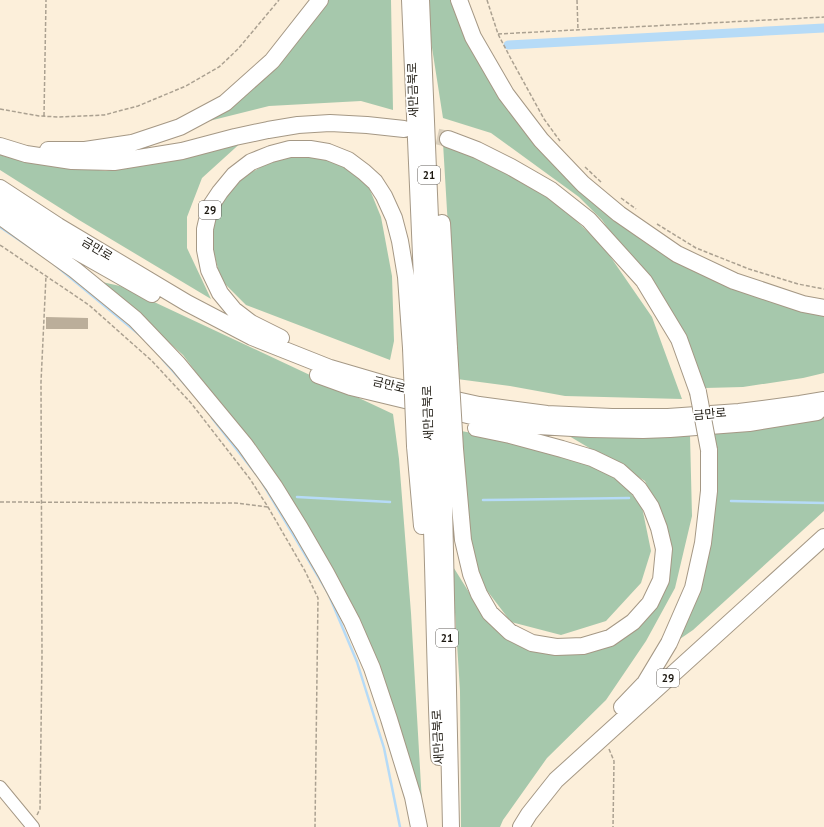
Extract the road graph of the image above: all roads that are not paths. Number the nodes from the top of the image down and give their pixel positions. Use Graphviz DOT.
graph roads {
  1 [pos="320,0"];
  2 [pos="410,0"];
  3 [pos="421,0"];
  4 [pos="459,0"];
  5 [pos="404,129"];
  6 [pos="448,139"];
  7 [pos="0,141"];
  8 [pos="0,146"];
  9 [pos="0,188"];
  10 [pos="0,204"];
  11 [pos="0,216"];
  12 [pos="824,308"];
  13 [pos="431,349"];
  14 [pos="304,370"];
  15 [pos="824,400"];
  16 [pos="479,405"];
  17 [pos="824,411"];
  18 [pos="435,448"];
  19 [pos="824,537"];
  20 [pos="556,780"];
  21 [pos="0,786"];
  22 [pos="33,826"];
  23 [pos="419,827"];
  24 [pos="442,827"];
  25 [pos="451,827"];
  26 [pos="522,827"];
  1 -- 7 [label="highway"];
  2 -- 13 [label="highway, 새만금북로 / 21"];
  3 -- 13 [label="highway, 새만금북로 / 21"];
  4 -- 12 [label="highway"];
  5 -- 8 [label="highway"];
  6 -- 20 [label="highway, bridge"];
  9 -- 16 [label="highway, 금만로"];
  10 -- 14 [label="highway, 금만로"];
  11 -- 23 [label="highway"];
  13 -- 16 [label="highway, 29"];
  13 -- 18 [label="highway, 새만금북로 / 21, bridge"];
  13 -- 18 [label="highway, bridge"];
  14 -- 17 [label="highway, 금만로"];
  14 -- 18 [label="highway"];
  15 -- 16 [label="highway, 금만로 / 29"];
  18 -- 24 [label="highway, 새만금북로 / 21"];
  18 -- 25 [label="highway, 새만금북로 / 21"];
  19 -- 20 [label="highway, 29"];
  20 -- 26 [label="highway, 29"];
  21 -- 22 [label="street"];
}
